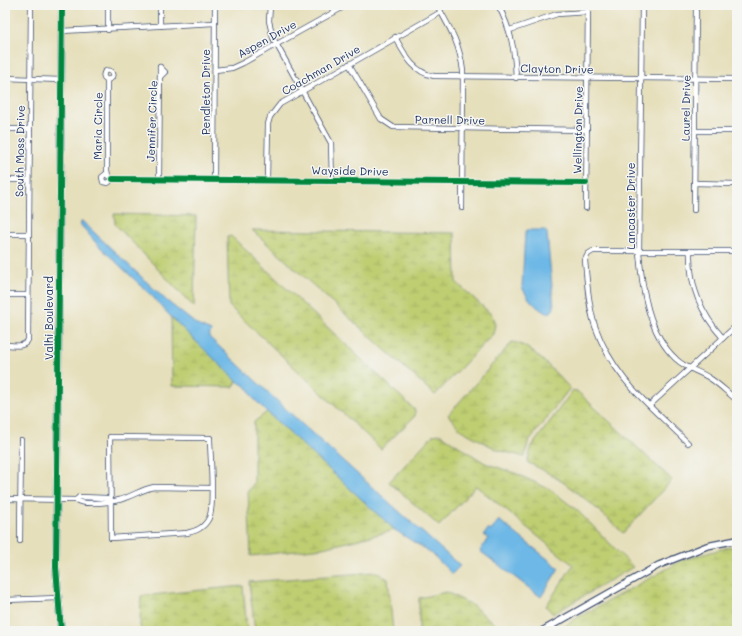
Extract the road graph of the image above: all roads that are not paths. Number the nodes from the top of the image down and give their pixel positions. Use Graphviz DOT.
graph roads {
  1 [pos="31,5"];
  2 [pos="62,5"];
  3 [pos="108,5"];
  4 [pos="160,5"];
  5 [pos="215,5"];
  6 [pos="270,5"];
  7 [pos="346,5"];
  8 [pos="437,5"];
  9 [pos="498,5"];
  10 [pos="588,5"];
  11 [pos="642,5"];
  12 [pos="696,5"];
  13 [pos="441,12"];
  14 [pos="588,12"];
  15 [pos="215,23"];
  16 [pos="160,26"];
  17 [pos="108,30"];
  18 [pos="510,30"];
  19 [pos="61,32"];
  20 [pos="395,37"];
  21 [pos="276,45"];
  22 [pos="349,64"];
  23 [pos="160,67"];
  24 [pos="215,70"];
  25 [pos="463,77"];
  26 [pos="5,78"];
  27 [pos="516,78"];
  28 [pos="587,78"];
  29 [pos="30,79"];
  30 [pos="641,79"];
  31 [pos="695,79"];
  32 [pos="737,79"];
  33 [pos="61,80"];
  34 [pos="107,80"];
  35 [pos="302,90"];
  36 [pos="5,129"];
  37 [pos="30,129"];
  38 [pos="463,130"];
  39 [pos="587,130"];
  40 [pos="695,131"];
  41 [pos="737,131"];
  42 [pos="107,173"];
  43 [pos="113,179"];
  44 [pos="159,179"];
  45 [pos="5,180"];
  46 [pos="29,180"];
  47 [pos="214,180"];
  48 [pos="267,180"];
  49 [pos="332,181"];
  50 [pos="462,182"];
  51 [pos="586,183"];
  52 [pos="694,183"];
  53 [pos="737,184"];
  54 [pos="462,208"];
  55 [pos="586,208"];
  56 [pos="694,210"];
  57 [pos="5,234"];
  58 [pos="28,234"];
  59 [pos="690,251"];
  60 [pos="737,251"];
  61 [pos="639,252"];
  62 [pos="5,295"];
  63 [pos="28,295"];
  64 [pos="737,325"];
  65 [pos="723,338"];
  66 [pos="5,345"];
  67 [pos="690,369"];
  68 [pos="737,400"];
  69 [pos="650,405"];
  70 [pos="21,440"];
  71 [pos="688,443"];
  72 [pos="211,488"];
  73 [pos="5,498"];
  74 [pos="20,499"];
  75 [pos="57,500"];
  76 [pos="110,500"];
  77 [pos="737,540"];
  78 [pos="20,542"];
  79 [pos="58,598"];
  80 [pos="5,600"];
  81 [pos="62,631"];
  82 [pos="542,631"];
  1 -- 29 [label="street, South Moss Drive"];
  2 -- 19 [label="street, Valhi Boulevard"];
  3 -- 17 [label="street"];
  4 -- 16 [label="street"];
  5 -- 15 [label="street, Pendleton Drive"];
  6 -- 21 [label="street"];
  7 -- 21 [label="street, Aspen Drive"];
  8 -- 13 [label="street"];
  9 -- 18 [label="street"];
  10 -- 14 [label="street, Wellington Drive"];
  11 -- 30 [label="street, Lancaster Drive"];
  12 -- 31 [label="street, Laurel Drive"];
  13 -- 20 [label="street, Coachman Drive"];
  13 -- 25 [label="street"];
  14 -- 18 [label="street"];
  14 -- 28 [label="street, Wellington Drive"];
  15 -- 16 [label="street"];
  15 -- 24 [label="street, Pendleton Drive"];
  16 -- 17 [label="street"];
  17 -- 19 [label="street"];
  18 -- 27 [label="street"];
  19 -- 33 [label="street, Valhi Boulevard"];
  20 -- 22 [label="street, Coachman Drive"];
  20 -- 25 [label="street, Clayton Drive"];
  21 -- 24 [label="street, Aspen Drive"];
  21 -- 35 [label="street"];
  22 -- 35 [label="street, Coachman Drive"];
  22 -- 38 [label="street, Parnell Drive"];
  23 -- 44 [label="street, Jennifer Circle"];
  24 -- 47 [label="street, Pendleton Drive"];
  25 -- 27 [label="street, Clayton Drive"];
  25 -- 38 [label="street"];
  26 -- 29 [label="street"];
  27 -- 28 [label="street, Clayton Drive"];
  28 -- 30 [label="street, Clayton Drive"];
  28 -- 39 [label="street, Wellington Drive"];
  29 -- 33 [label="street"];
  29 -- 37 [label="street, South Moss Drive"];
  30 -- 31 [label="street, Clayton Drive"];
  30 -- 61 [label="street, Lancaster Drive"];
  31 -- 32 [label="street, Clayton Drive"];
  31 -- 40 [label="street, Laurel Drive"];
  33 -- 75 [label="street, Valhi Boulevard"];
  34 -- 42 [label="street, Maria Circle"];
  35 -- 48 [label="street, Coachman Drive"];
  35 -- 49 [label="street"];
  36 -- 37 [label="street"];
  37 -- 46 [label="street, South Moss Drive"];
  38 -- 39 [label="street, Parnell Drive"];
  38 -- 50 [label="street"];
  39 -- 51 [label="street, Wellington Drive"];
  40 -- 41 [label="street"];
  40 -- 52 [label="street, Laurel Drive"];
  42 -- 43 [label="street, Maria Circle"];
  42 -- 43 [label="street, Maria Circle"];
  43 -- 44 [label="street, Wayside Drive"];
  44 -- 47 [label="street, Wayside Drive"];
  45 -- 46 [label="street"];
  46 -- 58 [label="street, South Moss Drive"];
  47 -- 48 [label="street, Wayside Drive"];
  48 -- 49 [label="street, Wayside Drive"];
  49 -- 50 [label="street, Wayside Drive"];
  50 -- 51 [label="street, Wayside Drive"];
  50 -- 54 [label="street"];
  51 -- 55 [label="street, Wellington Drive"];
  52 -- 53 [label="street"];
  52 -- 56 [label="street, Laurel Drive"];
  57 -- 58 [label="street"];
  58 -- 63 [label="street, South Moss Drive"];
  59 -- 60 [label="street"];
  59 -- 61 [label="street"];
  59 -- 65 [label="street"];
  61 -- 67 [label="street, Lancaster Drive"];
  61 -- 69 [label="street"];
  62 -- 63 [label="street"];
  63 -- 66 [label="street, South Moss Drive"];
  64 -- 65 [label="street"];
  65 -- 67 [label="street"];
  67 -- 68 [label="street, Lancaster Drive"];
  67 -- 69 [label="street"];
  69 -- 71 [label="street"];
  70 -- 74 [label="street"];
  72 -- 76 [label="street"];
  72 -- 76 [label="street"];
  72 -- 76 [label="street"];
  73 -- 74 [label="street"];
  74 -- 75 [label="street"];
  74 -- 78 [label="street"];
  75 -- 76 [label="street"];
  75 -- 79 [label="street, Valhi Boulevard"];
  77 -- 82 [label="street"];
  79 -- 80 [label="street"];
  79 -- 81 [label="street, Valhi Boulevard"];
}
